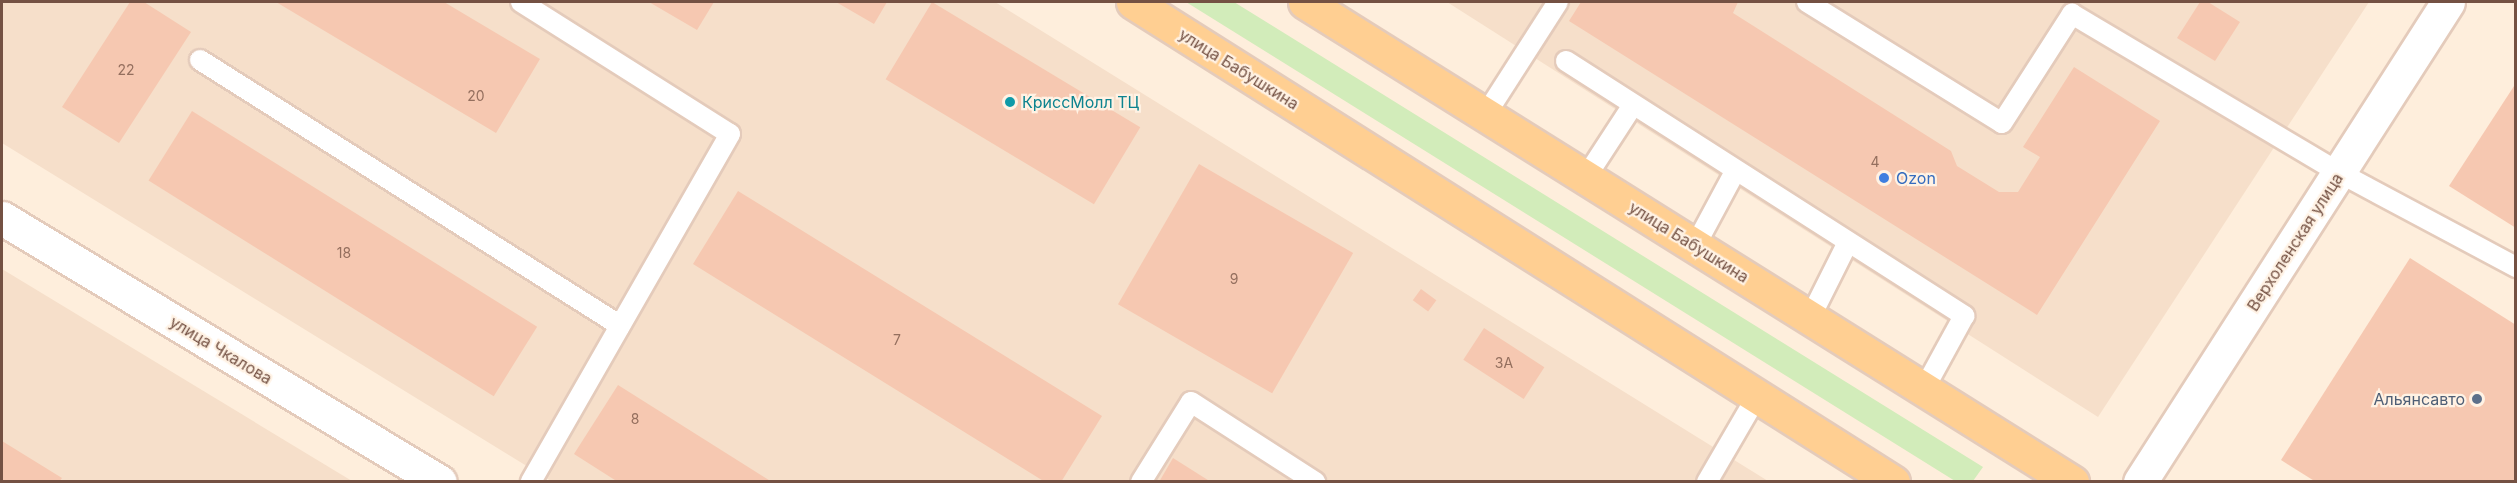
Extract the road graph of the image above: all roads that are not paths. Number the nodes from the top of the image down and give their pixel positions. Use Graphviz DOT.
graph roads {
  1 [pos="521,2"];
  2 [pos="1132,2"];
  3 [pos="1305,2"];
  4 [pos="1558,2"];
  5 [pos="1807,2"];
  6 [pos="2448,2"];
  7 [pos="200,60"];
  8 [pos="1566,61"];
  9 [pos="1633,105"];
  10 [pos="1486,114"];
  11 [pos="1736,171"];
  12 [pos="2340,172"];
  13 [pos="1586,177"];
  14 [pos="2,218"];
  15 [pos="1848,242"];
  16 [pos="1695,246"];
  17 [pos="2516,267"];
  18 [pos="1810,318"];
  19 [pos="620,326"];
  20 [pos="1924,389"];
  21 [pos="1757,396"];
  22 [pos="440,482"];
  23 [pos="531,482"];
  24 [pos="1141,482"];
  25 [pos="1315,482"];
  26 [pos="1707,482"];
  27 [pos="1893,482"];
  28 [pos="2072,482"];
  29 [pos="2140,482"];
  1 -- 19 [label="lane"];
  2 -- 21 [label="main road, улица Бабушкина"];
  3 -- 10 [label="main road, улица Бабушкина"];
  4 -- 10 [label="lane"];
  5 -- 12 [label="lane"];
  6 -- 12 [label="main road, Верхоленская улица"];
  7 -- 19 [label="lane"];
  8 -- 9 [label="lane"];
  9 -- 11 [label="lane"];
  9 -- 13 [label="lane"];
  10 -- 13 [label="main road, улица Бабушкина"];
  11 -- 15 [label="lane"];
  11 -- 16 [label="lane"];
  12 -- 17 [label="lane"];
  12 -- 29 [label="main road, Верхоленская улица"];
  13 -- 16 [label="main road, улица Бабушкина"];
  14 -- 22 [label="main road, улица Чкалова"];
  15 -- 18 [label="lane"];
  15 -- 20 [label="lane"];
  16 -- 18 [label="main road, улица Бабушкина"];
  18 -- 20 [label="main road, улица Бабушкина"];
  19 -- 23 [label="lane"];
  20 -- 28 [label="main road, улица Бабушкина"];
  21 -- 26 [label="lane"];
  21 -- 27 [label="main road, улица Бабушкина"];
  24 -- 25 [label="lane"];
}
